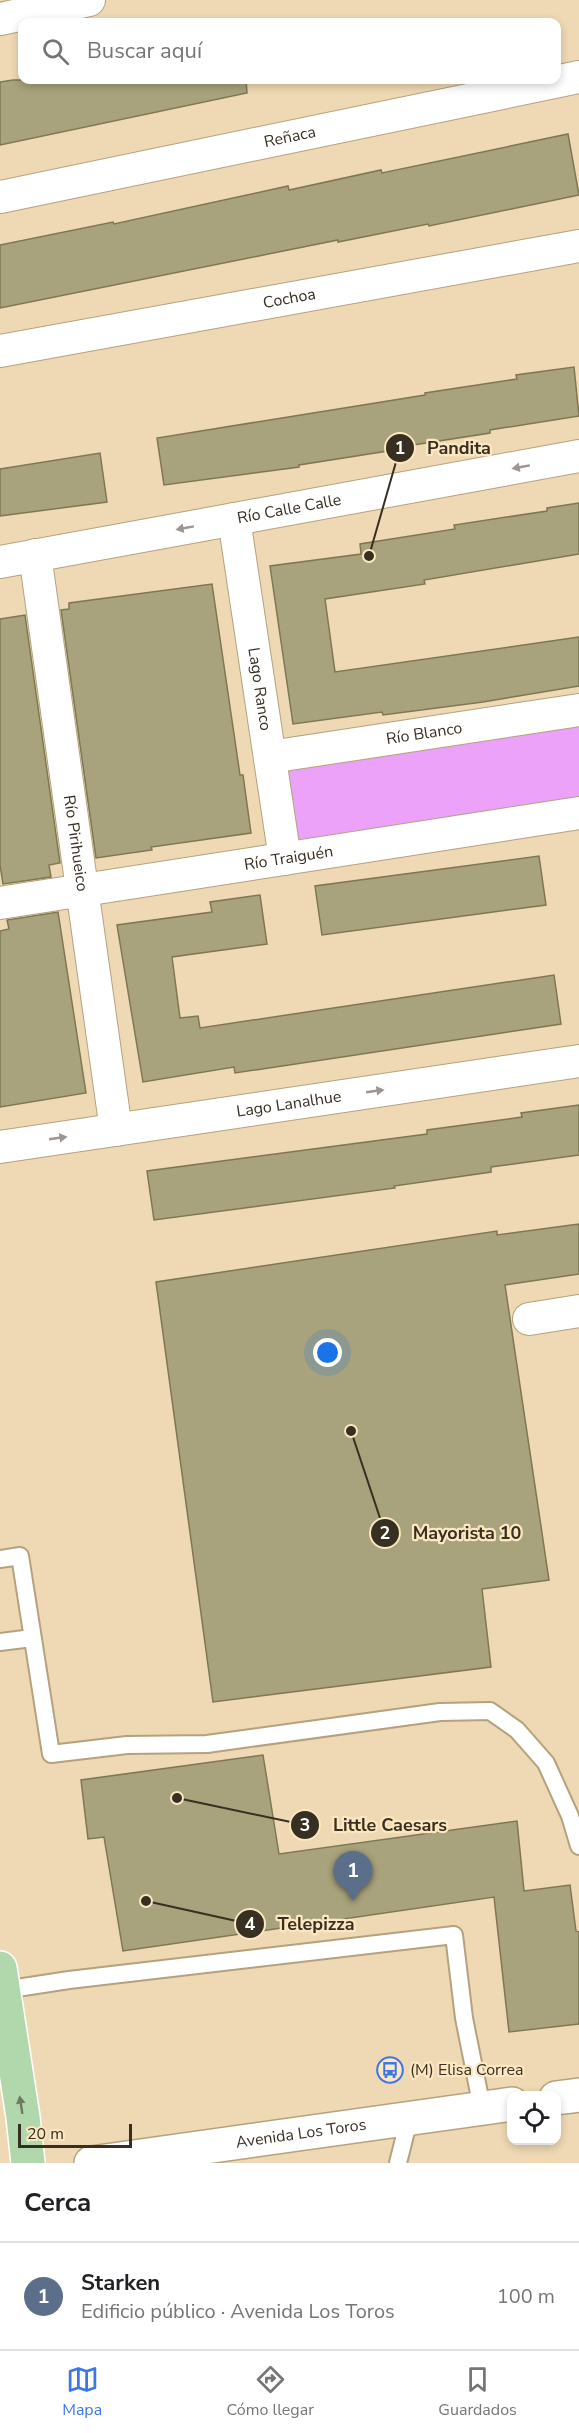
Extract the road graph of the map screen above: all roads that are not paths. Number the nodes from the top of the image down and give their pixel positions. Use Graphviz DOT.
graph roads {
  1 [pos="89,0"];
  2 [pos="0,19"];
  3 [pos="579,77"];
  4 [pos="561,81"];
  5 [pos="545,84"];
  6 [pos="0,197"];
  7 [pos="579,246"];
  8 [pos="0,351"];
  9 [pos="579,456"];
  10 [pos="234,519"];
  11 [pos="35,555"];
  12 [pos="0,562"];
  13 [pos="579,710"];
  14 [pos="270,757"];
  15 [pos="579,813"];
  16 [pos="285,858"];
  17 [pos="82,890"];
  18 [pos="0,903"];
  19 [pos="579,1061"];
  20 [pos="116,1130"];
  21 [pos="0,1147"];
  22 [pos="579,1311"];
  23 [pos="529,1319"];
  24 [pos="0,1559"];
  25 [pos="32,1638"];
  26 [pos="0,1642"];
  27 [pos="579,1846"];
  28 [pos="2,1979"];
  29 [pos="579,2095"];
  30 [pos="561,2097"];
  31 [pos="497,2106"];
  32 [pos="409,2118"];
  33 [pos="28,2163"];
  34 [pos="91,2163"];
  35 [pos="398,2163"];
  1 -- 2 [label="street"];
  3 -- 4 [label="street, Reñaca"];
  5 -- 6 [label="street, Reñaca"];
  7 -- 8 [label="street, Cochoa"];
  9 -- 10 [label="street, Río Calle Calle, one-way"];
  10 -- 11 [label="street, Río Calle Calle, one-way"];
  10 -- 14 [label="street, Lago Ranco"];
  11 -- 12 [label="street, Río Calle Calle"];
  11 -- 17 [label="street, Río Pirihueico"];
  13 -- 14 [label="street, Río Blanco"];
  14 -- 16 [label="street, Lago Ranco"];
  15 -- 16 [label="street, Río Traiguén"];
  16 -- 17 [label="street, Río Traiguén"];
  17 -- 18 [label="street, Río Traiguén"];
  17 -- 20 [label="street, Río Pirihueico"];
  20 -- 19 [label="street, Lago Lanalhue, one-way"];
  21 -- 20 [label="street, Lago Lanalhue, one-way"];
  22 -- 23 [label="street"];
  24 -- 25 [label="lane"];
  25 -- 26 [label="lane"];
  25 -- 27 [label="lane"];
  28 -- 31 [label="lane"];
  33 -- 28 [label="main road, one-way"];
  29 -- 30 [label="street"];
  31 -- 32 [label="street, Avenida Los Toros"];
  32 -- 34 [label="street, Avenida Los Toros"];
  32 -- 35 [label="lane"];
}
